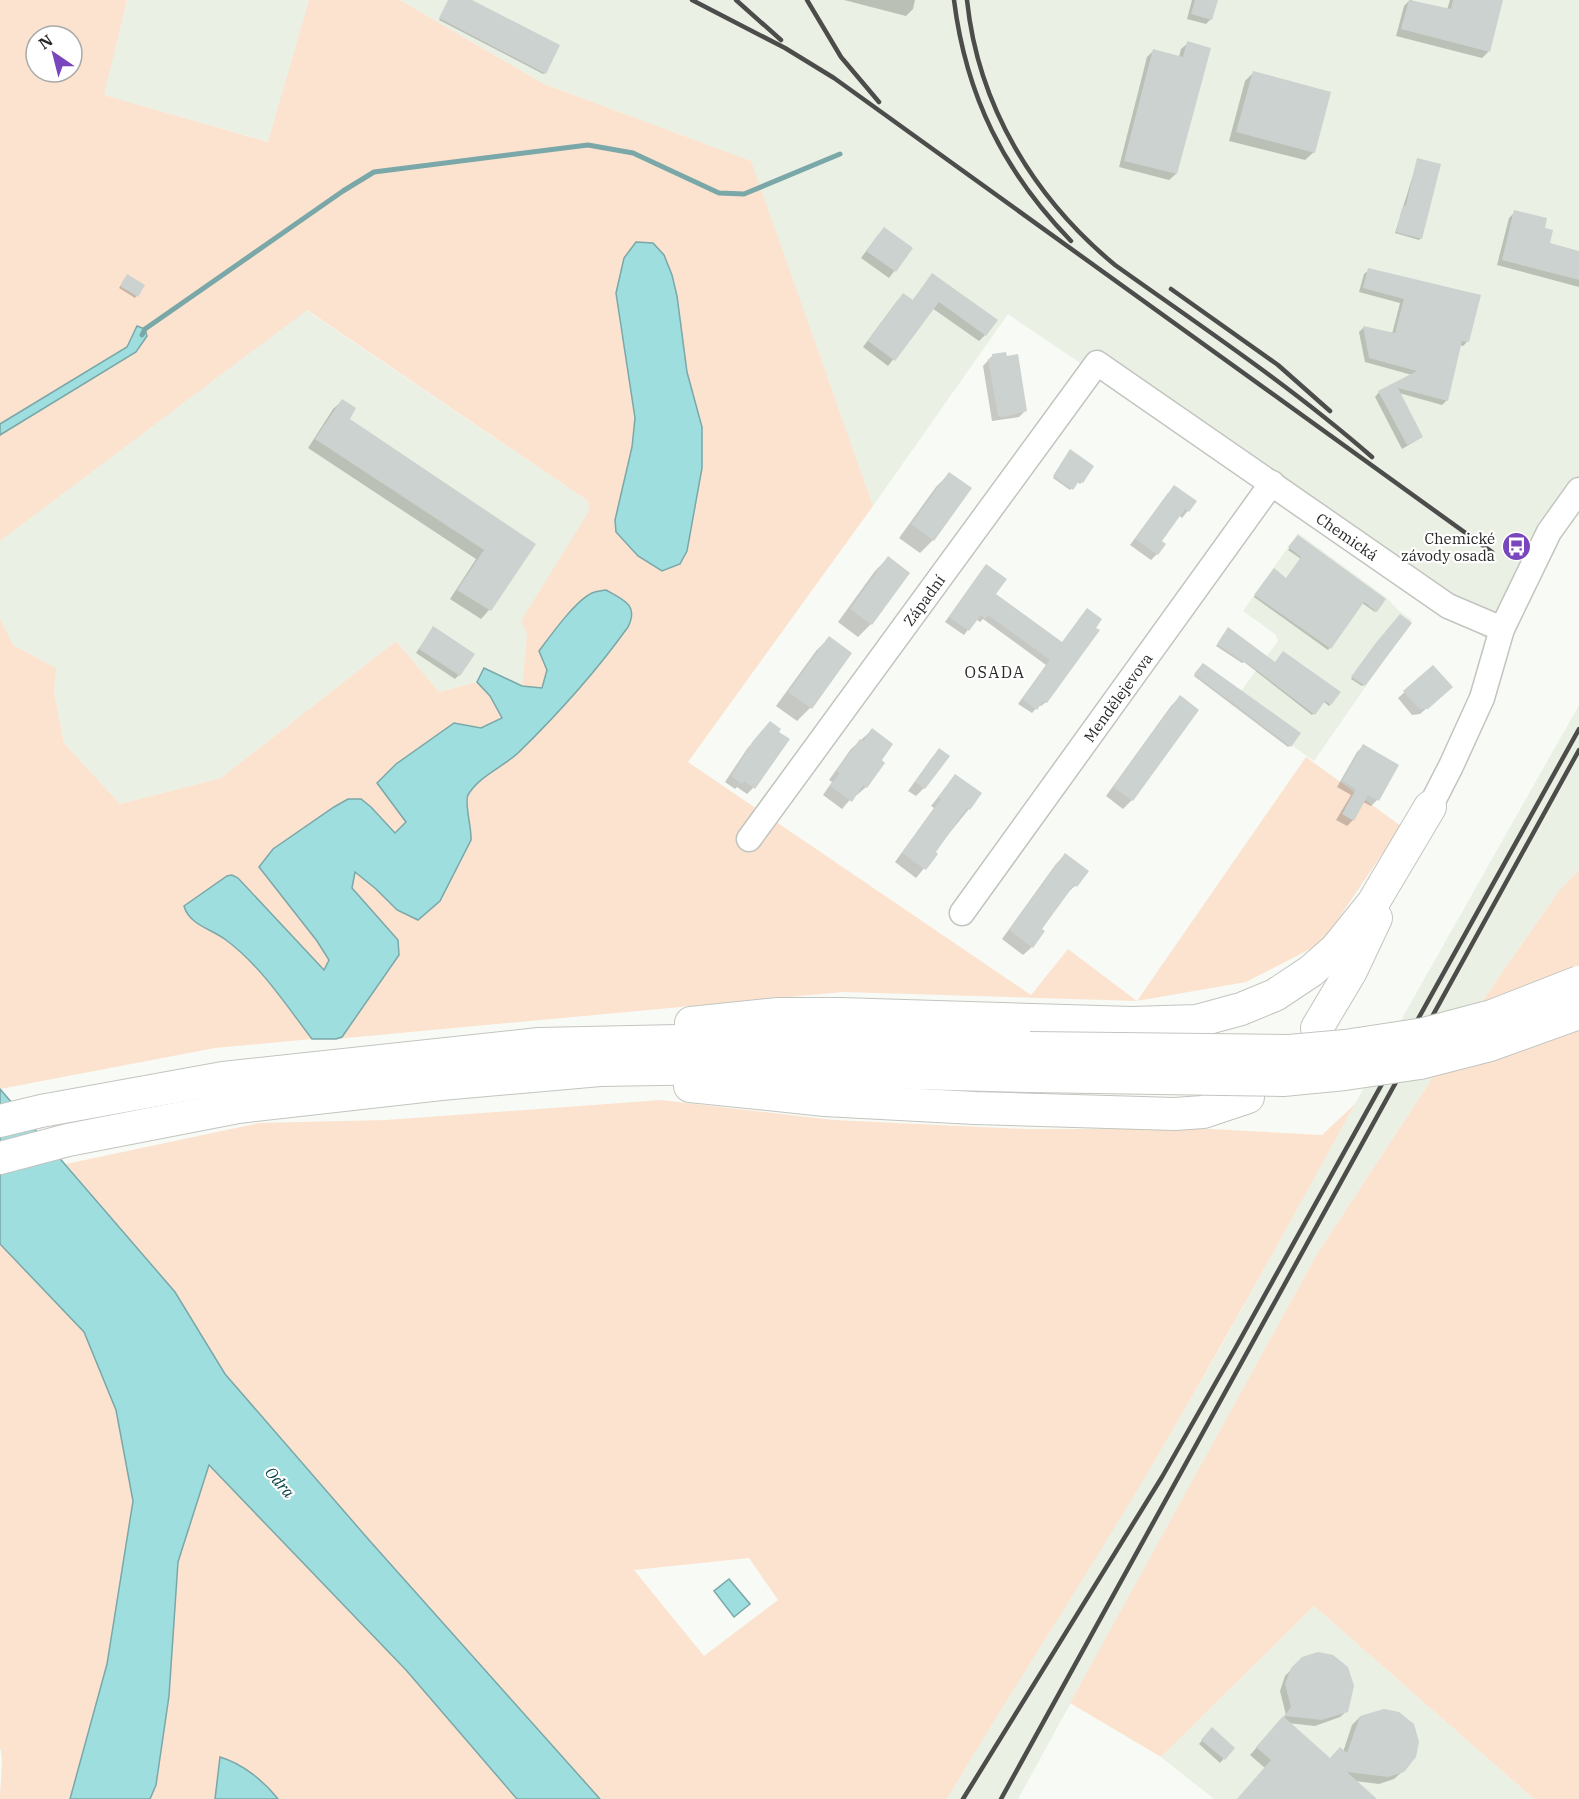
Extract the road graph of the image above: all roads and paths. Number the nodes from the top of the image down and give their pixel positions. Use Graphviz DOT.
graph roads {
  1 [pos="1097,363"];
  2 [pos="1272,483"];
  3 [pos="1579,490"];
  4 [pos="1502,629"];
  5 [pos="1430,807"];
  6 [pos="749,839"];
  7 [pos="962,912"];
  8 [pos="1579,982"];
  9 [pos="1579,1013"];
  10 [pos="1317,1028"];
  11 [pos="562,1042"];
  12 [pos="1029,1062"];
  13 [pos="600,1070"];
  14 [pos="1248,1097"];
  15 [pos="0,1121"];
  16 [pos="0,1158"];
  1 -- 2 [label="street, Chemická"];
  1 -- 6 [label="street, Západní"];
  2 -- 4 [label="street, Chemická"];
  2 -- 7 [label="street, Mendělejevova"];
  3 -- 4 [label="street"];
  4 -- 5 [label="street"];
  5 -- 10 [label="main road"];
  5 -- 11 [label="main road"];
  8 -- 12 [label="main road, bridge"];
  9 -- 12 [label="main road, bridge"];
  11 -- 12 [label="main road"];
  11 -- 15 [label="main road"];
  12 -- 13 [label="main road"];
  13 -- 14 [label="main road"];
  13 -- 16 [label="main road"];
}
